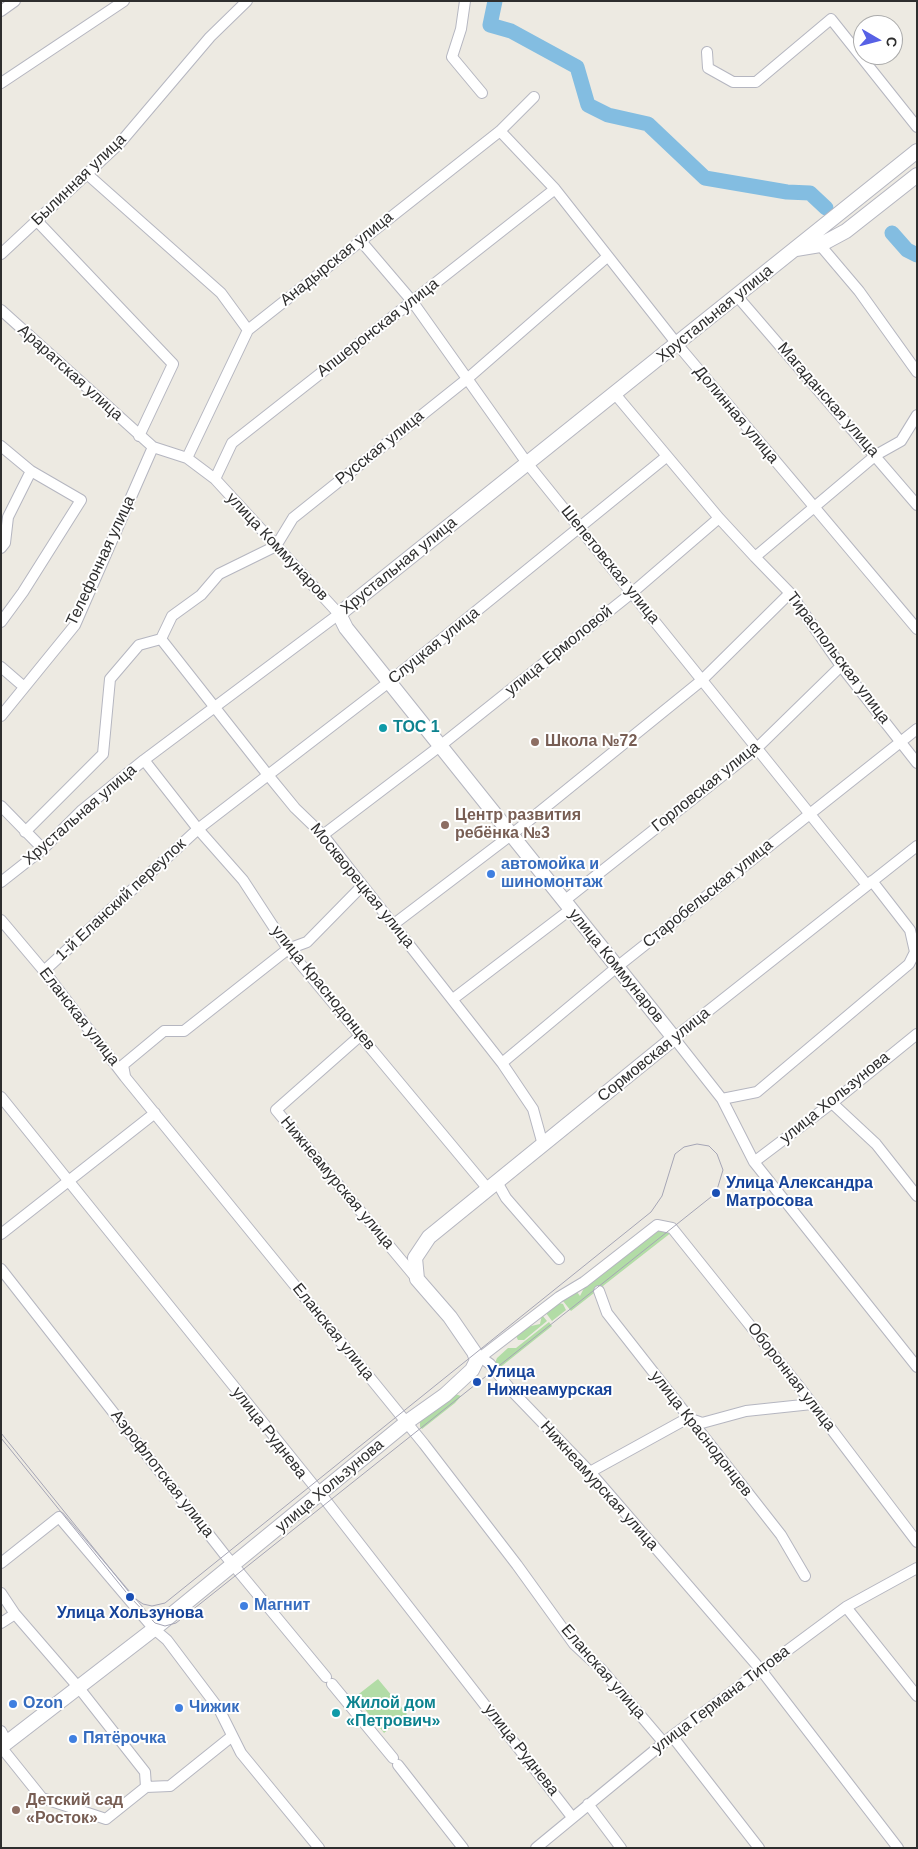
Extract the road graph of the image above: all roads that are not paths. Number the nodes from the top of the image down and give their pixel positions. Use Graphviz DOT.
graph roads {
  1 [pos="15,1"];
  2 [pos="124,1"];
  3 [pos="247,1"];
  4 [pos="465,1"];
  5 [pos="1,11"];
  6 [pos="707,52"];
  7 [pos="1,83"];
  8 [pos="482,93"];
  9 [pos="534,97"];
  10 [pos="917,127"];
  11 [pos="500,131"];
  12 [pos="917,151"];
  13 [pos="87,174"];
  14 [pos="917,175"];
  15 [pos="556,189"];
  16 [pos="38,222"];
  17 [pos="360,240"];
  18 [pos="820,245"];
  19 [pos="795,249"];
  20 [pos="1,254"];
  21 [pos="607,257"];
  22 [pos="737,296"];
  23 [pos="412,301"];
  24 [pos="1,310"];
  25 [pos="248,330"];
  26 [pos="677,344"];
  27 [pos="917,372"];
  28 [pos="467,379"];
  29 [pos="615,394"];
  30 [pos="917,416"];
  31 [pos="139,436"];
  32 [pos="1,446"];
  33 [pos="153,447"];
  34 [pos="876,455"];
  35 [pos="666,457"];
  36 [pos="186,458"];
  37 [pos="527,463"];
  38 [pos="31,472"];
  39 [pos="215,479"];
  40 [pos="917,504"];
  41 [pos="815,508"];
  42 [pos="718,518"];
  43 [pos="580,528"];
  44 [pos="276,546"];
  45 [pos="1,548"];
  46 [pos="755,557"];
  47 [pos="633,592"];
  48 [pos="790,593"];
  49 [pos="339,614"];
  50 [pos="1,622"];
  51 [pos="917,629"];
  52 [pos="161,639"];
  53 [pos="841,666"];
  54 [pos="1,667"];
  55 [pos="701,681"];
  56 [pos="389,682"];
  57 [pos="23,686"];
  58 [pos="215,708"];
  59 [pos="1,716"];
  60 [pos="917,728"];
  61 [pos="902,741"];
  62 [pos="440,746"];
  63 [pos="756,749"];
  64 [pos="144,760"];
  65 [pos="917,763"];
  66 [pos="268,776"];
  67 [pos="1,806"];
  68 [pos="808,814"];
  69 [pos="198,829"];
  70 [pos="25,832"];
  71 [pos="323,835"];
  72 [pos="512,835"];
  73 [pos="917,846"];
  74 [pos="43,849"];
  75 [pos="1,882"];
  76 [pos="870,883"];
  77 [pos="362,886"];
  78 [pos="568,905"];
  79 [pos="1,920"];
  80 [pos="394,924"];
  81 [pos="288,949"];
  82 [pos="617,967"];
  83 [pos="44,970"];
  84 [pos="453,999"];
  85 [pos="917,1034"];
  86 [pos="360,1035"];
  87 [pos="674,1038"];
  88 [pos="502,1063"];
  89 [pos="125,1077"];
  90 [pos="1,1097"];
  91 [pos="722,1099"];
  92 [pos="832,1104"];
  93 [pos="155,1112"];
  94 [pos="543,1145"];
  95 [pos="754,1162"];
  96 [pos="70,1180"];
  97 [pos="493,1185"];
  98 [pos="917,1196"];
  99 [pos="657,1225"];
  100 [pos="1,1234"];
  101 [pos="559,1259"];
  102 [pos="1,1269"];
  103 [pos="417,1280"];
  104 [pos="599,1291"];
  105 [pos="477,1360"];
  106 [pos="917,1367"];
  107 [pos="812,1404"];
  108 [pos="688,1418"];
  109 [pos="407,1422"];
  110 [pos="590,1472"];
  111 [pos="320,1494"];
  112 [pos="913,1528"];
  113 [pos="917,1542"];
  114 [pos="1,1564"];
  115 [pos="234,1565"];
  116 [pos="917,1568"];
  117 [pos="805,1576"];
  118 [pos="1,1593"];
  119 [pos="846,1607"];
  120 [pos="14,1614"];
  121 [pos="1,1623"];
  122 [pos="154,1629"];
  123 [pos="761,1670"];
  124 [pos="79,1688"];
  125 [pos="917,1696"];
  126 [pos="672,1736"];
  127 [pos="231,1737"];
  128 [pos="3,1741"];
  129 [pos="664,1743"];
  130 [pos="146,1787"];
  131 [pos="588,1804"];
  132 [pos="572,1817"];
  133 [pos="319,1848"];
  134 [pos="463,1848"];
  135 [pos="536,1848"];
  136 [pos="621,1848"];
  137 [pos="760,1848"];
  138 [pos="898,1848"];
  1 -- 5 [label="street"];
  2 -- 7 [label="street"];
  3 -- 13 [label="street, Былинная улица"];
  4 -- 8 [label="street"];
  6 -- 10 [label="street"];
  9 -- 11 [label="street, Анадырская улица"];
  11 -- 15 [label="street, Долинная улица"];
  11 -- 17 [label="street, Анадырская улица"];
  12 -- 19 [label="street, Хрустальная улица"];
  13 -- 16 [label="street, Былинная улица"];
  13 -- 25 [label="street"];
  14 -- 18 [label="street, Хрустальная улица"];
  15 -- 21 [label="street, Долинная улица"];
  15 -- 23 [label="street, Апшеронская улица"];
  16 -- 20 [label="street, Былинная улица"];
  16 -- 31 [label="street"];
  17 -- 23 [label="street, Шепетовская улица"];
  17 -- 25 [label="street, Анадырская улица"];
  18 -- 19 [label="street, Хрустальная улица"];
  18 -- 27 [label="street"];
  19 -- 22 [label="street, Хрустальная улица"];
  21 -- 26 [label="street, Долинная улица"];
  21 -- 28 [label="street, Русская улица"];
  22 -- 26 [label="street, Хрустальная улица"];
  22 -- 34 [label="street, Магаданская улица"];
  23 -- 28 [label="street, Шепетовская улица"];
  23 -- 39 [label="street, Апшеронская улица"];
  24 -- 31 [label="street, Араратская улица"];
  25 -- 36 [label="street, Анадырская улица"];
  26 -- 29 [label="street, Хрустальная улица"];
  26 -- 41 [label="street, Долинная улица"];
  28 -- 37 [label="street, Шепетовская улица"];
  28 -- 44 [label="street, Русская улица"];
  29 -- 35 [label="street"];
  29 -- 37 [label="street, Хрустальная улица"];
  30 -- 34 [label="street"];
  31 -- 33 [label="street, улица Коммунаров"];
  32 -- 38 [label="street"];
  33 -- 36 [label="street, улица Коммунаров"];
  33 -- 57 [label="street, Телефонная улица"];
  34 -- 40 [label="street, Магаданская улица"];
  34 -- 41 [label="street"];
  35 -- 42 [label="street"];
  35 -- 43 [label="street, Слуцкая улица"];
  36 -- 39 [label="street, улица Коммунаров"];
  37 -- 43 [label="street, Шепетовская улица"];
  37 -- 49 [label="street, Хрустальная улица"];
  38 -- 45 [label="street"];
  38 -- 50 [label="street"];
  39 -- 44 [label="street, улица Коммунаров"];
  41 -- 46 [label="street"];
  41 -- 51 [label="street, Долинная улица"];
  42 -- 46 [label="street"];
  42 -- 47 [label="street, улица Ермоловой"];
  43 -- 47 [label="street, Шепетовская улица"];
  43 -- 56 [label="street, Слуцкая улица"];
  44 -- 49 [label="street, улица Коммунаров"];
  44 -- 52 [label="street"];
  46 -- 48 [label="street, Тираспольская улица"];
  47 -- 55 [label="street, Шепетовская улица"];
  47 -- 62 [label="street, улица Ермоловой"];
  48 -- 53 [label="street, Тираспольская улица"];
  48 -- 55 [label="street"];
  49 -- 56 [label="street, улица Коммунаров"];
  49 -- 58 [label="street, Хрустальная улица"];
  52 -- 58 [label="street, Москворецкая улица"];
  52 -- 70 [label="street"];
  53 -- 61 [label="street, Тираспольская улица"];
  53 -- 63 [label="street, Горловская улица"];
  54 -- 57 [label="street"];
  55 -- 63 [label="street, Шепетовская улица"];
  55 -- 72 [label="street"];
  56 -- 62 [label="street, улица Коммунаров"];
  56 -- 66 [label="street, Слуцкая улица"];
  57 -- 59 [label="street, Телефонная улица"];
  58 -- 64 [label="street, Хрустальная улица"];
  58 -- 66 [label="street, Москворецкая улица"];
  60 -- 61 [label="street, Старобельская улица"];
  61 -- 65 [label="street, Тираспольская улица"];
  61 -- 68 [label="street, Старобельская улица"];
  62 -- 71 [label="street, улица Ермоловой"];
  62 -- 72 [label="street, улица Коммунаров"];
  63 -- 68 [label="street, Шепетовская улица"];
  63 -- 78 [label="street, Горловская улица"];
  64 -- 69 [label="street, улица Краснодонцев"];
  64 -- 74 [label="street, Хрустальная улица"];
  66 -- 69 [label="street, Слуцкая улица"];
  66 -- 71 [label="street, Москворецкая улица"];
  67 -- 70 [label="street"];
  68 -- 76 [label="street, Шепетовская улица"];
  68 -- 82 [label="street, Старобельская улица"];
  69 -- 81 [label="street, улица Краснодонцев"];
  69 -- 83 [label="street, 1-й Еланский переулок"];
  70 -- 74 [label="street"];
  71 -- 77 [label="street, Москворецкая улица"];
  72 -- 78 [label="street, улица Коммунаров"];
  72 -- 80 [label="street"];
  73 -- 76 [label="street, Сормовская улица"];
  74 -- 75 [label="street, Хрустальная улица"];
  76 -- 87 [label="street, Сормовская улица"];
  76 -- 91 [label="street, Шепетовская улица"];
  77 -- 80 [label="street, Москворецкая улица"];
  77 -- 81 [label="street"];
  78 -- 82 [label="street, улица Коммунаров"];
  78 -- 84 [label="street, Горловская улица"];
  79 -- 83 [label="street, Еланская улица"];
  80 -- 84 [label="street, Москворецкая улица"];
  81 -- 86 [label="street, улица Краснодонцев"];
  81 -- 89 [label="street"];
  82 -- 87 [label="street, улица Коммунаров"];
  82 -- 88 [label="street, Старобельская улица"];
  83 -- 89 [label="street, Еланская улица"];
  84 -- 88 [label="street, Москворецкая улица"];
  85 -- 92 [label="street, улица Хользунова"];
  86 -- 97 [label="street, улица Краснодонцев"];
  86 -- 103 [label="street, Нижнеамурская улица"];
  87 -- 91 [label="street, улица Коммунаров"];
  87 -- 94 [label="street, Сормовская улица"];
  88 -- 94 [label="street, Москворецкая улица"];
  89 -- 93 [label="street, Еланская улица"];
  90 -- 96 [label="street, улица Руднева"];
  91 -- 95 [label="street, улица Коммунаров"];
  92 -- 95 [label="street, улица Хользунова"];
  92 -- 98 [label="street"];
  93 -- 96 [label="street"];
  93 -- 109 [label="street, Еланская улица"];
  94 -- 97 [label="street, Сормовская улица"];
  95 -- 106 [label="street"];
  96 -- 100 [label="street"];
  96 -- 111 [label="street, улица Руднева"];
  97 -- 101 [label="street, улица Краснодонцев"];
  97 -- 103 [label="street, Сормовская улица"];
  99 -- 105 [label="street, улица Хользунова"];
  99 -- 107 [label="street, Оборонная улица"];
  102 -- 115 [label="street, Аэрофлотская улица"];
  103 -- 105 [label="street, Нижнеамурская улица"];
  104 -- 108 [label="street, улица Краснодонцев"];
  105 -- 109 [label="street, улица Хользунова"];
  105 -- 110 [label="street, Нижнеамурская улица"];
  107 -- 108 [label="street"];
  107 -- 112 [label="street, Оборонная улица"];
  108 -- 110 [label="street"];
  108 -- 117 [label="street, улица Краснодонцев"];
  109 -- 111 [label="street, улица Хользунова"];
  109 -- 129 [label="street, Еланская улица"];
  110 -- 123 [label="street, Нижнеамурская улица"];
  111 -- 115 [label="street, улица Хользунова"];
  111 -- 132 [label="street, улица Руднева"];
  112 -- 113 [label="street, Оборонная улица"];
  114 -- 122 [label="street"];
  115 -- 122 [label="street, улица Хользунова"];
  115 -- 134 [label="street, Аэрофлотская улица"];
  116 -- 119 [label="street, улица Германа Титова"];
  118 -- 120 [label="street"];
  119 -- 123 [label="street, улица Германа Титова"];
  119 -- 125 [label="street"];
  120 -- 121 [label="street"];
  120 -- 124 [label="street"];
  122 -- 124 [label="street, улица Хользунова"];
  122 -- 127 [label="street"];
  123 -- 126 [label="street, улица Германа Титова"];
  123 -- 138 [label="street, Нижнеамурская улица"];
  124 -- 128 [label="street, улица Хользунова"];
  124 -- 130 [label="street"];
  126 -- 129 [label="street, улица Германа Титова"];
  126 -- 137 [label="street"];
  127 -- 130 [label="street"];
  127 -- 133 [label="street"];
  128 -- 130 [label="street"];
  129 -- 131 [label="street, улица Германа Титова"];
  131 -- 132 [label="street, улица Германа Титова"];
  131 -- 136 [label="street"];
  132 -- 135 [label="street, улица Германа Титова"];
}
